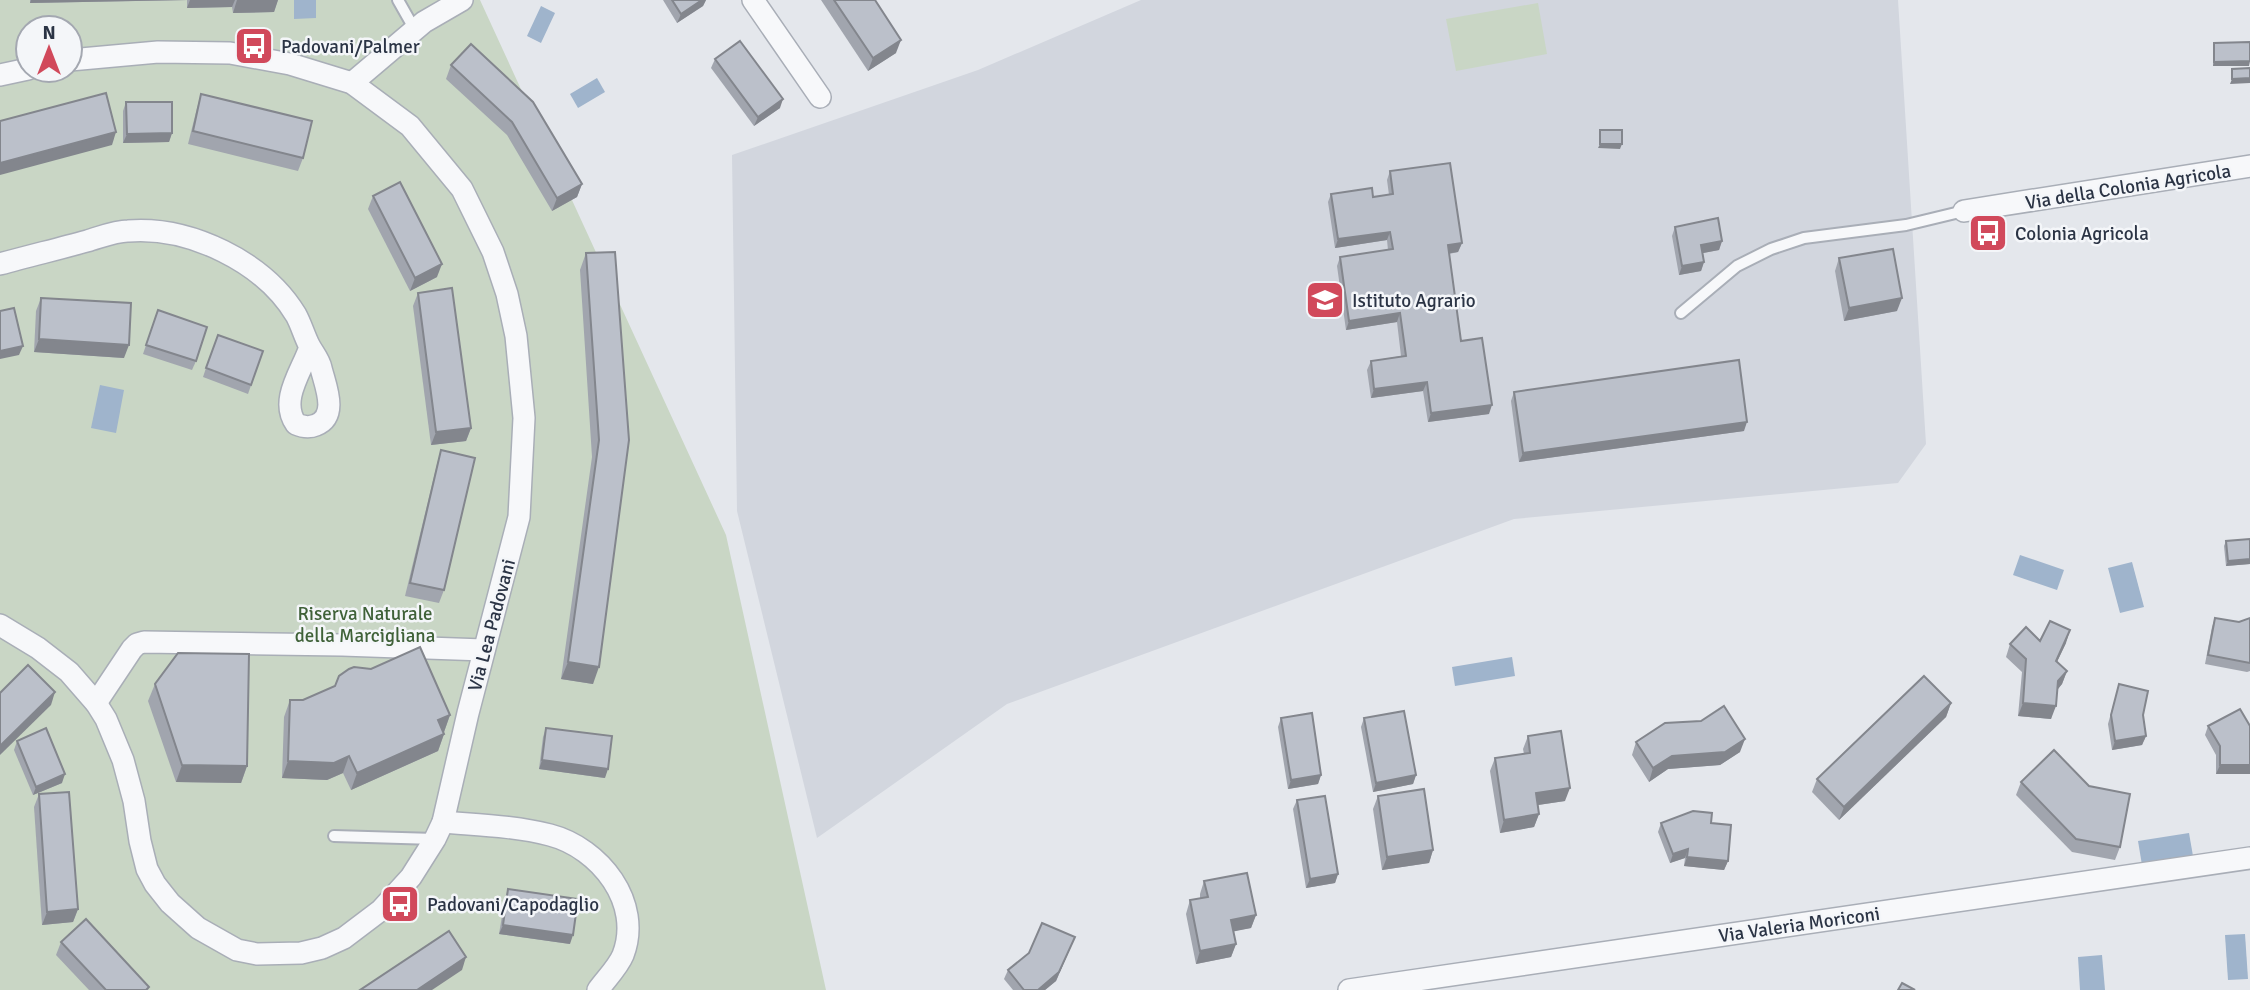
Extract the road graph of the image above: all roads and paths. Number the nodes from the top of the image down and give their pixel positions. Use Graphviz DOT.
graph roads {
  1 [pos="398,0"];
  2 [pos="462,0"];
  3 [pos="753,0"];
  4 [pos="415,30"];
  5 [pos="84,59"];
  6 [pos="352,83"];
  7 [pos="820,97"];
  8 [pos="2250,166"];
  9 [pos="1964,211"];
  10 [pos="0,264"];
  11 [pos="1681,313"];
  12 [pos="310,347"];
  13 [pos="0,625"];
  14 [pos="484,650"];
  15 [pos="96,703"];
  16 [pos="439,830"];
  17 [pos="334,836"];
  18 [pos="2250,858"];
  19 [pos="598,990"];
  20 [pos="1349,990"];
  1 -- 4 [label="lane"];
  2 -- 4 [label="street"];
  3 -- 7 [label="street"];
  4 -- 6 [label="street"];
  5 -- 6 [label="street, Via Lea Padovani"];
  6 -- 14 [label="street, Via Lea Padovani"];
  8 -- 9 [label="street, Via della Colonia Agricola"];
  9 -- 11 [label="lane"];
  10 -- 12 [label="street"];
  13 -- 15 [label="street, Via Lea Padovani"];
  14 -- 15 [label="street"];
  14 -- 16 [label="street, Via Lea Padovani"];
  15 -- 16 [label="street, Via Lea Padovani"];
  16 -- 17 [label="lane"];
  16 -- 19 [label="street"];
  18 -- 20 [label="street, Via Valeria Moriconi"];
}
